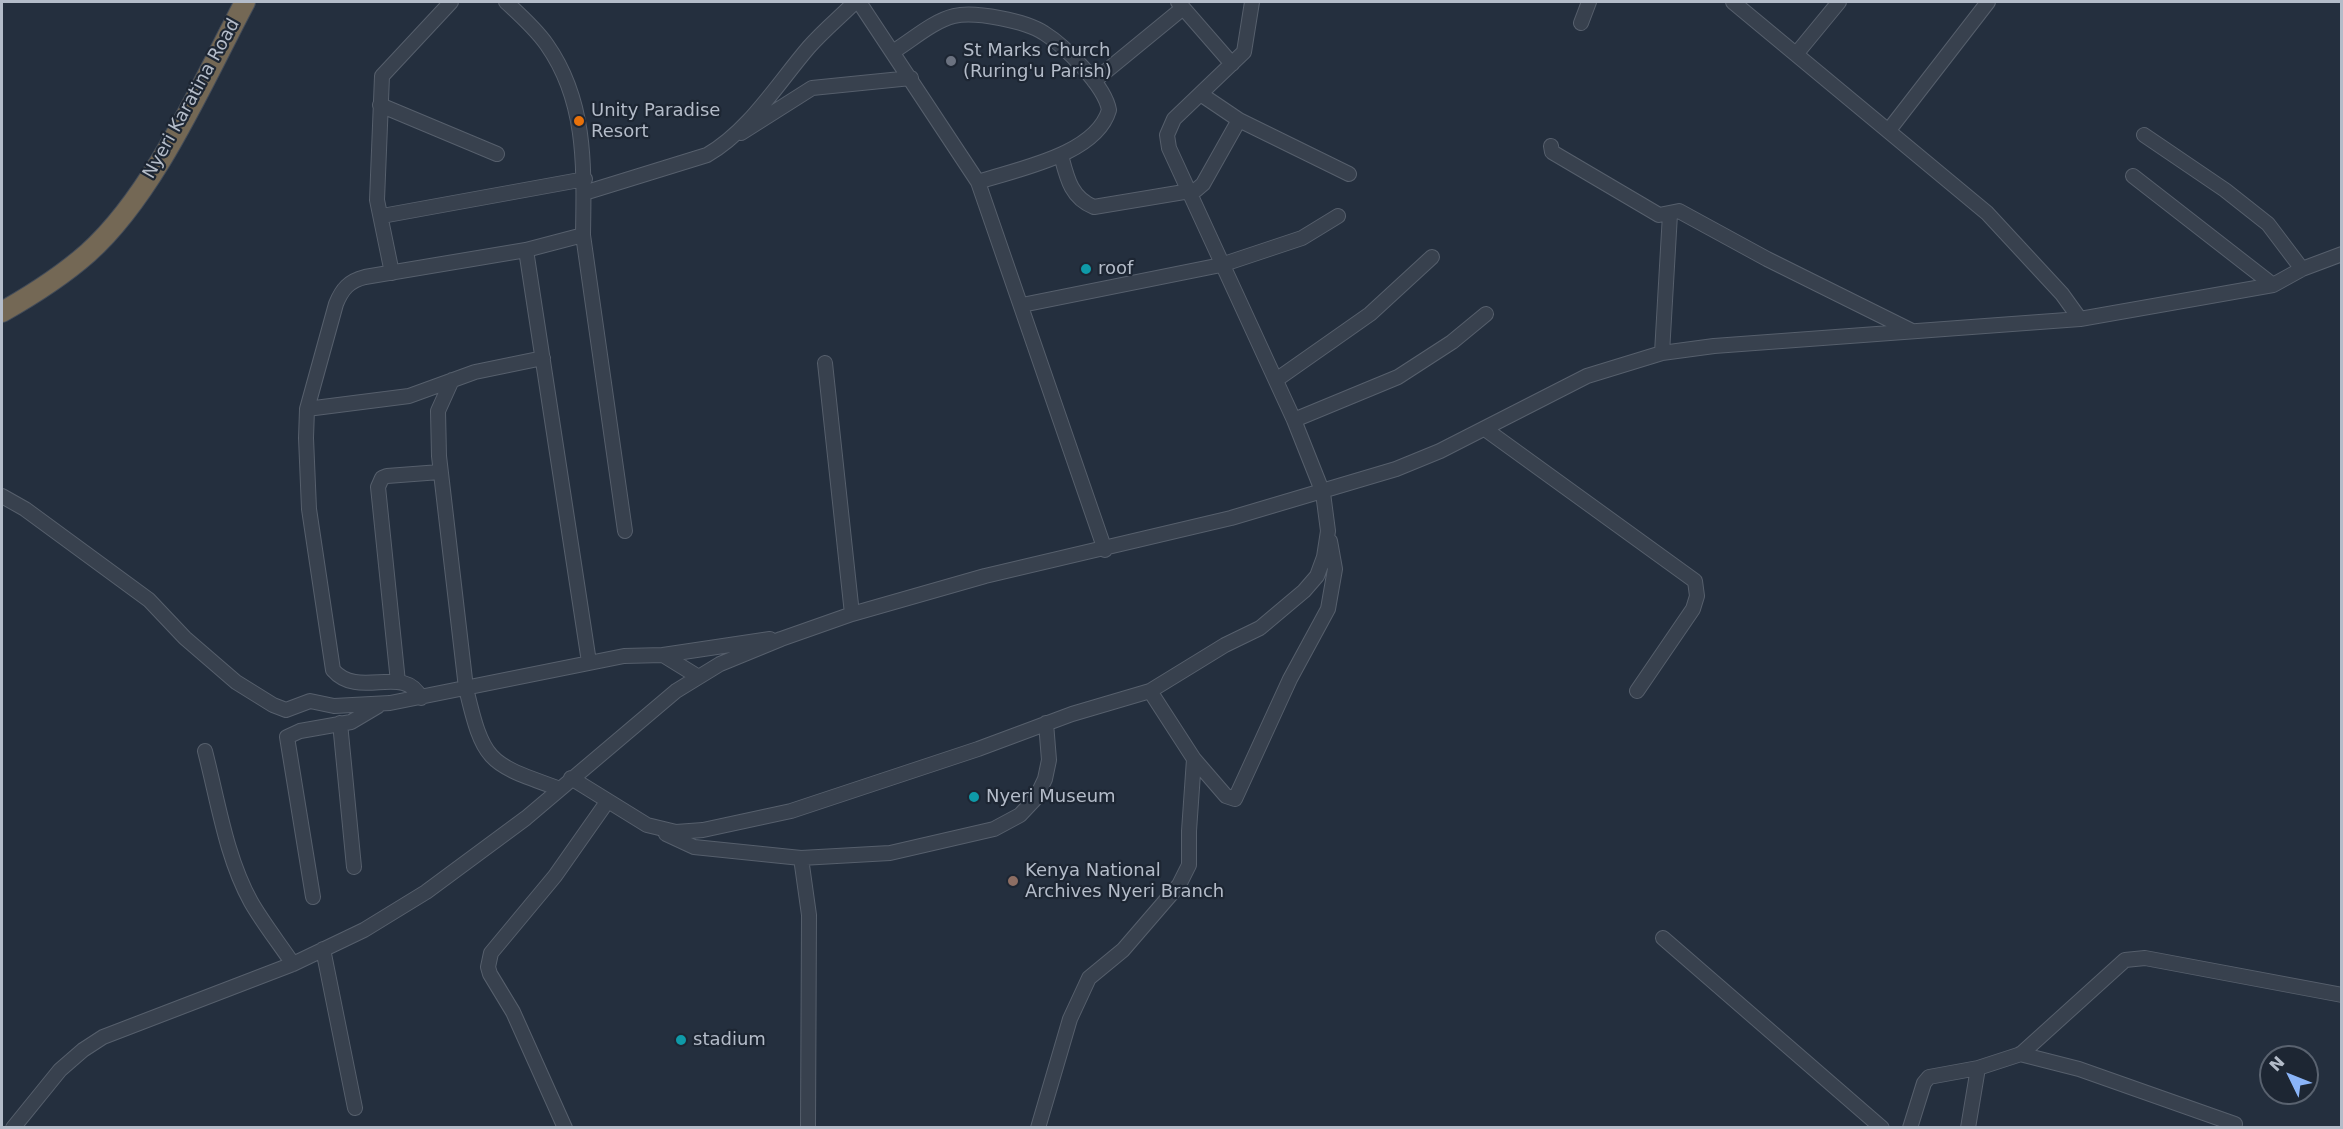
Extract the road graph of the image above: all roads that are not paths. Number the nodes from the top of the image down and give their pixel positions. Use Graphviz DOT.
graph roads {
  1 [pos="245,2"];
  2 [pos="451,2"];
  3 [pos="506,2"];
  4 [pos="857,2"];
  5 [pos="1252,2"];
  6 [pos="1589,2"];
  7 [pos="1733,2"];
  8 [pos="1839,2"];
  9 [pos="1988,2"];
  10 [pos="1181,5"];
  11 [pos="1581,23"];
  12 [pos="894,51"];
  13 [pos="1797,53"];
  14 [pos="1232,64"];
  15 [pos="911,78"];
  16 [pos="1094,81"];
  17 [pos="1202,95"];
  18 [pos="380,105"];
  19 [pos="1239,120"];
  20 [pos="1889,130"];
  21 [pos="2144,135"];
  22 [pos="726,142"];
  23 [pos="1551,146"];
  24 [pos="496,154"];
  25 [pos="1061,155"];
  26 [pos="1349,174"];
  27 [pos="2133,176"];
  28 [pos="585,179"];
  29 [pos="978,182"];
  30 [pos="1189,190"];
  31 [pos="584,193"];
  32 [pos="1670,214"];
  33 [pos="382,216"];
  34 [pos="1338,216"];
  35 [pos="583,235"];
  36 [pos="526,250"];
  37 [pos="2342,254"];
  38 [pos="1432,256"];
  39 [pos="1221,266"];
  40 [pos="2302,269"];
  41 [pos="392,273"];
  42 [pos="2273,285"];
  43 [pos="1022,305"];
  44 [pos="2,312"];
  45 [pos="1486,314"];
  46 [pos="2080,319"];
  47 [pos="1914,332"];
  48 [pos="1026,334"];
  49 [pos="1662,353"];
  50 [pos="543,358"];
  51 [pos="825,363"];
  52 [pos="452,380"];
  53 [pos="1276,380"];
  54 [pos="417,393"];
  55 [pos="307,409"];
  56 [pos="438,411"];
  57 [pos="1294,420"];
  58 [pos="1485,429"];
  59 [pos="441,472"];
  60 [pos="1323,493"];
  61 [pos="2,496"];
  62 [pos="625,531"];
  63 [pos="1328,531"];
  64 [pos="1105,550"];
  65 [pos="852,614"];
  66 [pos="781,639"];
  67 [pos="663,655"];
  68 [pos="590,662"];
  69 [pos="697,676"];
  70 [pos="398,682"];
  71 [pos="466,688"];
  72 [pos="1150,691"];
  73 [pos="1637,691"];
  74 [pos="421,698"];
  75 [pos="383,704"];
  76 [pos="340,723"];
  77 [pos="1046,723"];
  78 [pos="205,751"];
  79 [pos="1194,759"];
  80 [pos="571,778"];
  81 [pos="560,789"];
  82 [pos="607,802"];
  83 [pos="647,825"];
  84 [pos="801,858"];
  85 [pos="354,867"];
  86 [pos="313,897"];
  87 [pos="1663,938"];
  88 [pos="324,950"];
  89 [pos="293,964"];
  90 [pos="2342,995"];
  91 [pos="2019,1054"];
  92 [pos="1978,1068"];
  93 [pos="355,1108"];
  94 [pos="2237,1126"];
  95 [pos="13,1128"];
  96 [pos="565,1128"];
  97 [pos="808,1128"];
  98 [pos="1038,1128"];
  99 [pos="1882,1128"];
  100 [pos="1910,1128"];
  101 [pos="1968,1128"];
  1 -- 44 [label="highway, Nyeri Karatina Road"];
  2 -- 18 [label="street"];
  3 -- 28 [label="street"];
  4 -- 12 [label="street"];
  4 -- 22 [label="street"];
  5 -- 14 [label="street"];
  6 -- 11 [label="street"];
  7 -- 13 [label="street"];
  8 -- 13 [label="street"];
  9 -- 20 [label="street"];
  10 -- 14 [label="street"];
  10 -- 16 [label="street"];
  12 -- 15 [label="street"];
  12 -- 16 [label="street"];
  13 -- 20 [label="street"];
  14 -- 17 [label="street"];
  15 -- 22 [label="street"];
  15 -- 29 [label="street"];
  16 -- 25 [label="street"];
  17 -- 19 [label="street"];
  17 -- 30 [label="street"];
  18 -- 24 [label="street"];
  18 -- 33 [label="street"];
  19 -- 26 [label="street"];
  19 -- 30 [label="street"];
  20 -- 46 [label="street"];
  21 -- 40 [label="street"];
  22 -- 31 [label="street"];
  23 -- 32 [label="street"];
  25 -- 29 [label="street"];
  25 -- 30 [label="street"];
  27 -- 42 [label="street"];
  28 -- 31 [label="street"];
  28 -- 33 [label="street"];
  29 -- 43 [label="street"];
  30 -- 39 [label="street"];
  31 -- 35 [label="street"];
  32 -- 47 [label="street"];
  32 -- 49 [label="street"];
  33 -- 41 [label="street"];
  34 -- 39 [label="street"];
  35 -- 36 [label="street"];
  35 -- 62 [label="street"];
  36 -- 41 [label="street"];
  36 -- 50 [label="street"];
  37 -- 40 [label="street"];
  38 -- 53 [label="street"];
  39 -- 43 [label="street"];
  39 -- 53 [label="street"];
  40 -- 42 [label="street"];
  41 -- 55 [label="street"];
  42 -- 46 [label="street"];
  43 -- 64 [label="street"];
  45 -- 57 [label="street"];
  46 -- 47 [label="street"];
  47 -- 49 [label="street"];
  48 -- 64 [label="street"];
  49 -- 58 [label="street"];
  50 -- 52 [label="street"];
  50 -- 68 [label="street"];
  51 -- 65 [label="street"];
  52 -- 54 [label="street"];
  52 -- 56 [label="street"];
  53 -- 57 [label="street"];
  54 -- 55 [label="street"];
  54 -- 56 [label="street"];
  55 -- 70 [label="street"];
  56 -- 59 [label="street"];
  57 -- 60 [label="street"];
  58 -- 60 [label="street"];
  58 -- 73 [label="street"];
  59 -- 70 [label="street"];
  59 -- 71 [label="street"];
  60 -- 63 [label="street"];
  60 -- 64 [label="street"];
  61 -- 75 [label="street"];
  63 -- 72 [label="street"];
  63 -- 79 [label="street"];
  64 -- 65 [label="street"];
  65 -- 66 [label="street"];
  66 -- 67 [label="street"];
  66 -- 69 [label="street"];
  67 -- 68 [label="street"];
  67 -- 69 [label="street"];
  68 -- 71 [label="street"];
  69 -- 80 [label="street"];
  70 -- 74 [label="street"];
  71 -- 74 [label="street"];
  71 -- 81 [label="street"];
  72 -- 77 [label="street"];
  72 -- 79 [label="street"];
  74 -- 75 [label="street"];
  75 -- 76 [label="street"];
  76 -- 85 [label="street"];
  76 -- 86 [label="street"];
  77 -- 83 [label="street"];
  77 -- 84 [label="street"];
  78 -- 89 [label="street"];
  79 -- 98 [label="street"];
  80 -- 81 [label="street"];
  80 -- 82 [label="street"];
  81 -- 88 [label="street"];
  82 -- 83 [label="street"];
  82 -- 96 [label="street"];
  83 -- 84 [label="street"];
  84 -- 97 [label="street"];
  87 -- 99 [label="street"];
  88 -- 89 [label="street"];
  88 -- 93 [label="street"];
  89 -- 95 [label="street"];
  90 -- 91 [label="street"];
  91 -- 92 [label="street"];
  91 -- 94 [label="street"];
  92 -- 100 [label="street"];
  92 -- 101 [label="street"];
}
